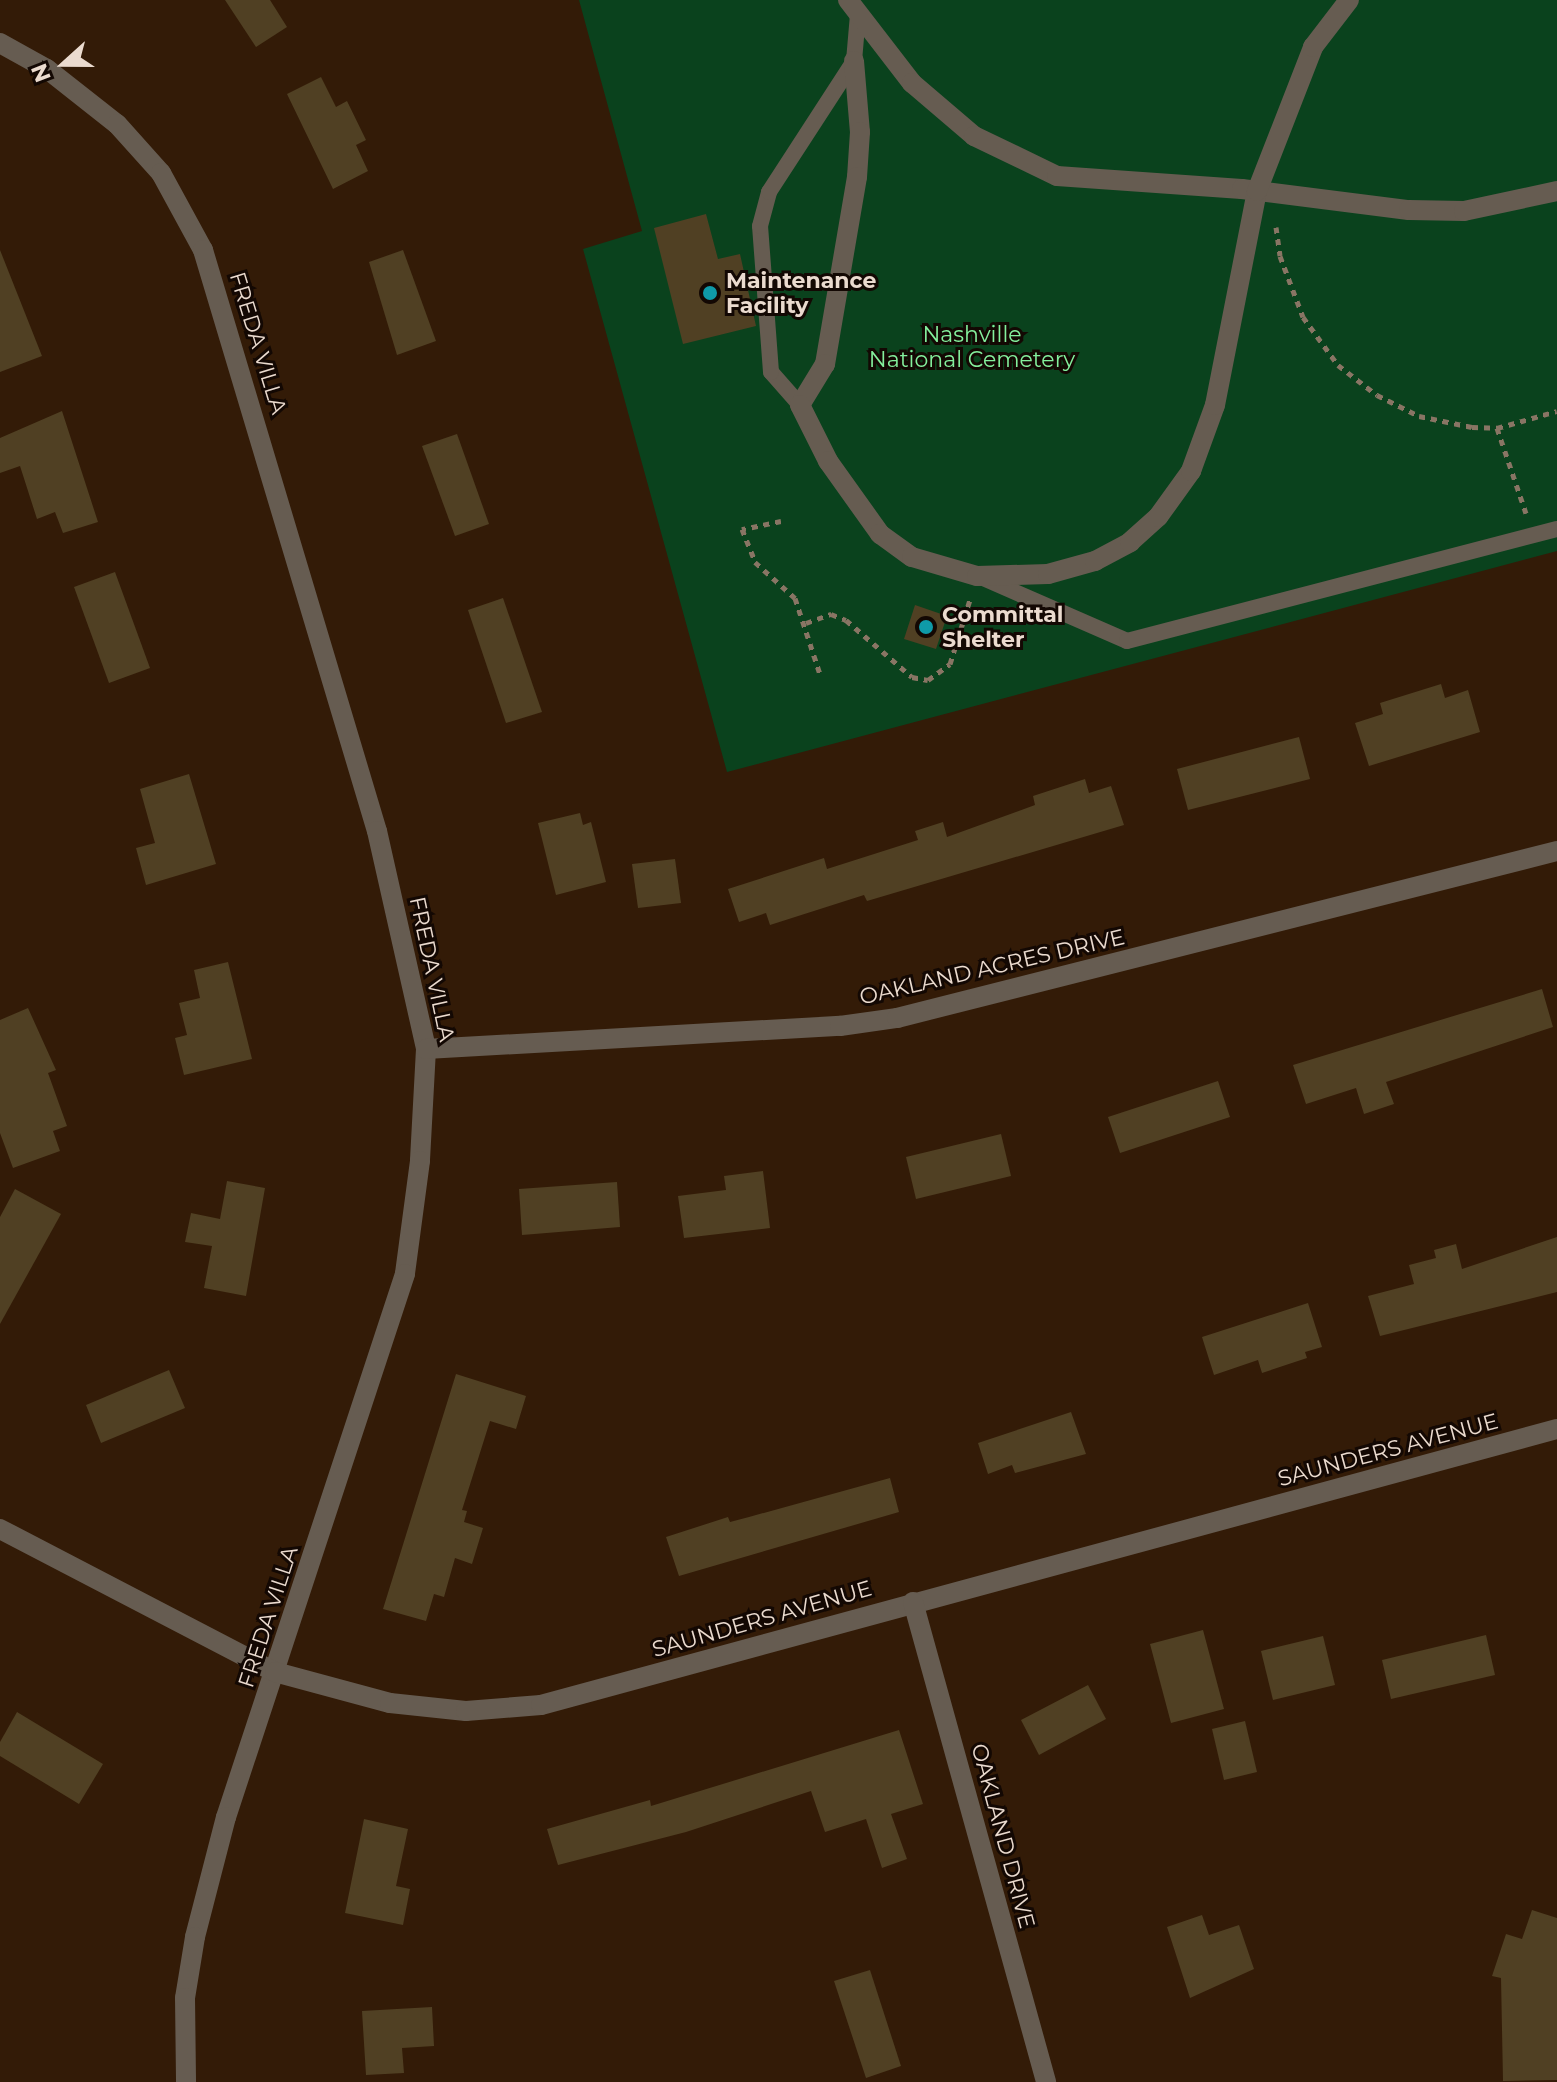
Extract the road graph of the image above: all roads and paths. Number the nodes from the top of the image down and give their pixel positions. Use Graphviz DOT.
graph roads {
  1 [pos="1349,0"];
  2 [pos="853,7"];
  3 [pos="0,43"];
  4 [pos="854,61"];
  5 [pos="1557,191"];
  6 [pos="1264,193"];
  7 [pos="800,405"];
  8 [pos="1557,411"];
  9 [pos="1497,428"];
  10 [pos="1526,513"];
  11 [pos="781,521"];
  12 [pos="1557,529"];
  13 [pos="977,576"];
  14 [pos="806,623"];
  15 [pos="821,677"];
  16 [pos="1557,851"];
  17 [pos="426,1049"];
  18 [pos="1557,1429"];
  19 [pos="0,1529"];
  20 [pos="913,1602"];
  21 [pos="275,1672"];
  22 [pos="186,2082"];
  23 [pos="1046,2082"];
  1 -- 6 [label="street"];
  2 -- 4 [label="lane"];
  2 -- 6 [label="street"];
  3 -- 17 [label="street, FREDA VILLA"];
  4 -- 7 [label="street"];
  4 -- 7 [label="lane"];
  5 -- 6 [label="street"];
  6 -- 9 [label="path"];
  6 -- 13 [label="street"];
  7 -- 13 [label="street"];
  8 -- 9 [label="path"];
  9 -- 10 [label="path"];
  11 -- 14 [label="path"];
  12 -- 13 [label="lane"];
  13 -- 14 [label="path"];
  14 -- 15 [label="path"];
  16 -- 17 [label="street, OAKLAND ACRES DRIVE"];
  17 -- 21 [label="street, FREDA VILLA"];
  18 -- 20 [label="street, SAUNDERS AVENUE"];
  19 -- 21 [label="street, SAUNDERS AVENUE"];
  20 -- 21 [label="street, SAUNDERS AVENUE"];
  20 -- 23 [label="street, OAKLAND DRIVE"];
  21 -- 22 [label="street, FREDA VILLA"];
}
